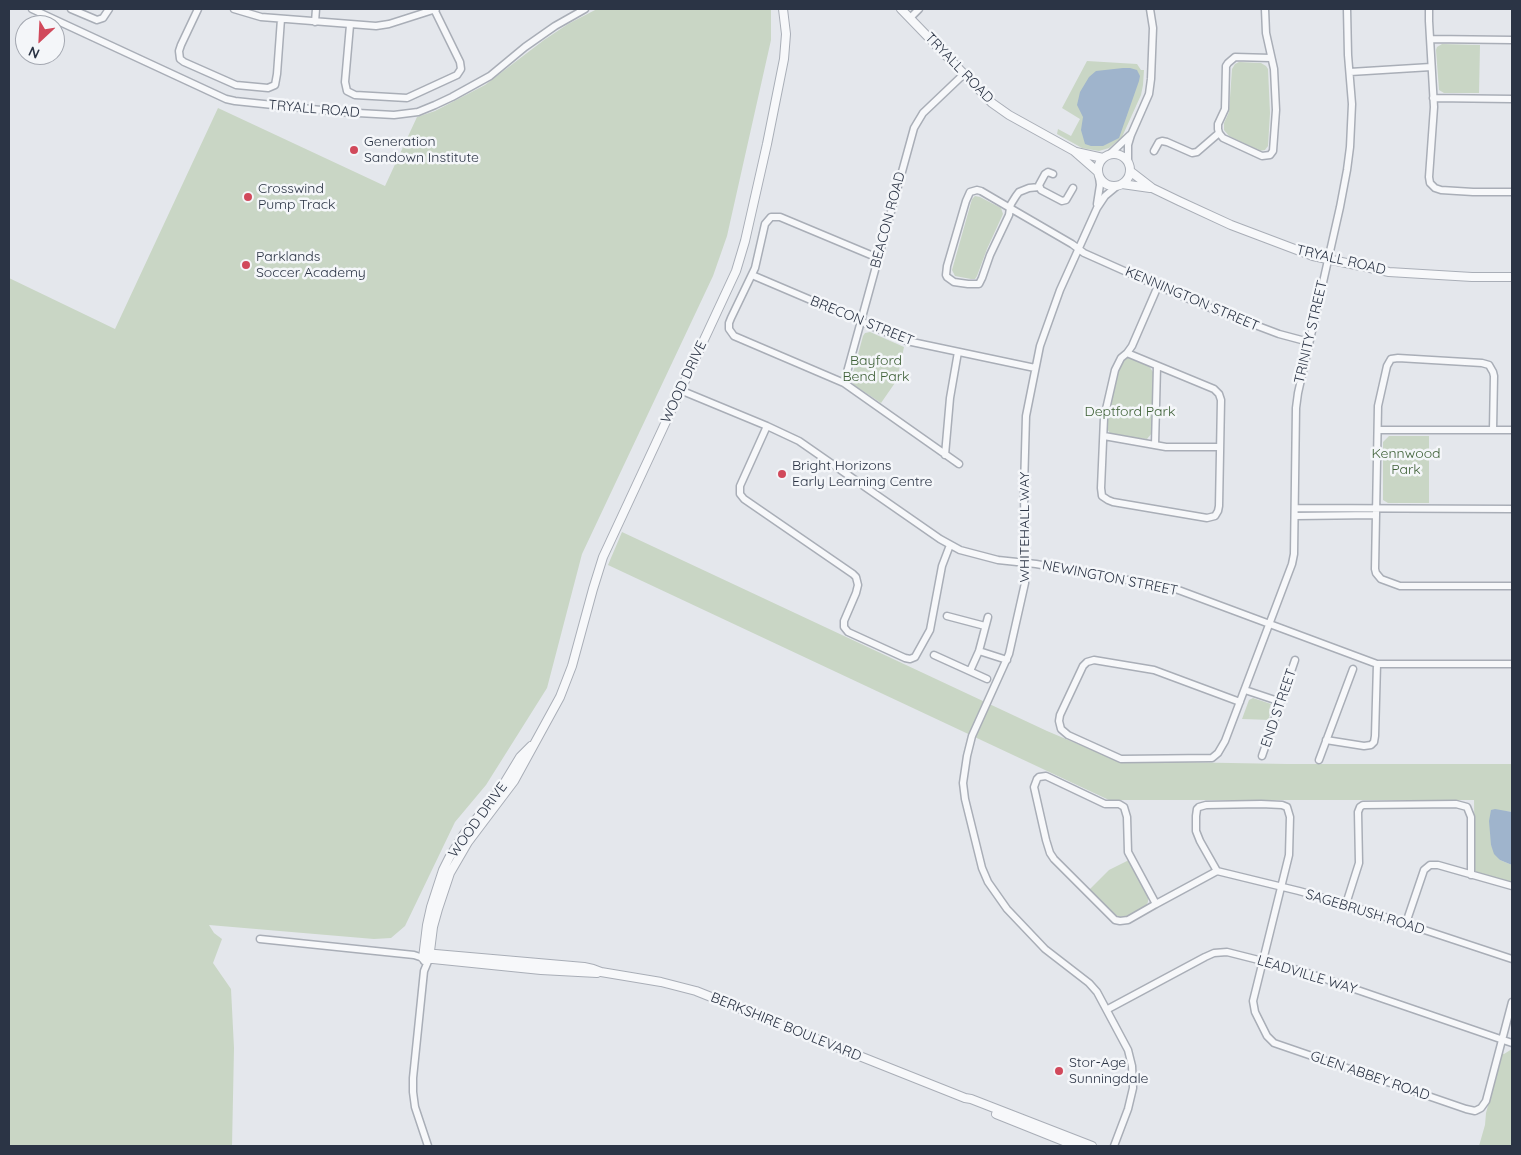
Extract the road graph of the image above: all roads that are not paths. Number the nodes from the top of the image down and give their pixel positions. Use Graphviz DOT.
graph roads {
  1 [pos="32,9"];
  2 [pos="71,9"];
  3 [pos="108,9"];
  4 [pos="198,9"];
  5 [pos="234,9"];
  6 [pos="316,9"];
  7 [pos="435,9"];
  8 [pos="584,9"];
  9 [pos="783,9"];
  10 [pos="920,9"];
  11 [pos="1150,9"];
  12 [pos="1265,9"];
  13 [pos="1347,9"];
  14 [pos="1429,9"];
  15 [pos="904,10"];
  16 [pos="910,18"];
  17 [pos="281,19"];
  18 [pos="315,22"];
  19 [pos="350,25"];
  20 [pos="1430,39"];
  21 [pos="1512,40"];
  22 [pos="1271,58"];
  23 [pos="1431,67"];
  24 [pos="1350,72"];
  25 [pos="964,74"];
  26 [pos="1433,98"];
  27 [pos="1512,99"];
  28 [pos="1219,133"];
  29 [pos="1131,134"];
  30 [pos="1074,151"];
  31 [pos="1154,151"];
  32 [pos="1107,156"];
  33 [pos="1129,167"];
  34 [pos="1053,174"];
  35 [pos="1099,175"];
  36 [pos="1119,185"];
  37 [pos="1039,187"];
  38 [pos="1073,188"];
  39 [pos="1152,188"];
  40 [pos="1512,192"];
  41 [pos="1010,208"];
  42 [pos="1097,208"];
  43 [pos="1078,248"];
  44 [pos="878,258"];
  45 [pos="1328,260"];
  46 [pos="752,275"];
  47 [pos="1512,277"];
  48 [pos="1158,286"];
  49 [pos="861,322"];
  50 [pos="1309,342"];
  51 [pos="958,352"];
  52 [pos="1127,353"];
  53 [pos="1156,366"];
  54 [pos="1035,368"];
  55 [pos="844,383"];
  56 [pos="680,390"];
  57 [pos="767,426"];
  58 [pos="1378,430"];
  59 [pos="1493,430"];
  60 [pos="1512,430"];
  61 [pos="1104,436"];
  62 [pos="1155,445"];
  63 [pos="1220,446"];
  64 [pos="946,455"];
  65 [pos="959,464"];
  66 [pos="1295,508"];
  67 [pos="1512,509"];
  68 [pos="1376,512"];
  69 [pos="1295,516"];
  70 [pos="950,545"];
  71 [pos="1025,563"];
  72 [pos="1512,586"];
  73 [pos="947,616"];
  74 [pos="988,617"];
  75 [pos="1270,624"];
  76 [pos="985,626"];
  77 [pos="979,651"];
  78 [pos="934,655"];
  79 [pos="1007,660"];
  80 [pos="1296,660"];
  81 [pos="1377,664"];
  82 [pos="1512,664"];
  83 [pos="1354,669"];
  84 [pos="970,671"];
  85 [pos="987,679"];
  86 [pos="1245,690"];
  87 [pos="1240,702"];
  88 [pos="1280,702"];
  89 [pos="1326,740"];
  90 [pos="1262,756"];
  91 [pos="1319,760"];
  92 [pos="1217,871"];
  93 [pos="1471,875"];
  94 [pos="1281,886"];
  95 [pos="1512,886"];
  96 [pos="1156,904"];
  97 [pos="1346,904"];
  98 [pos="1406,923"];
  99 [pos="260,939"];
  100 [pos="426,958"];
  101 [pos="1512,959"];
  102 [pos="1263,961"];
  103 [pos="1512,1002"];
  104 [pos="1108,1009"];
  105 [pos="1502,1039"];
  106 [pos="1512,1043"];
  107 [pos="965,1098"];
  108 [pos="428,1146"];
  109 [pos="1076,1146"];
  110 [pos="1092,1146"];
  111 [pos="1114,1146"];
  1 -- 8 [label="street, TRYALL ROAD"];
  2 -- 3 [label="street"];
  4 -- 17 [label="street"];
  5 -- 17 [label="street"];
  6 -- 18 [label="street"];
  7 -- 19 [label="street"];
  7 -- 19 [label="street"];
  9 -- 56 [label="street, WOOD DRIVE"];
  10 -- 16 [label="street"];
  11 -- 29 [label="street"];
  12 -- 22 [label="street"];
  13 -- 24 [label="street, TRINITY STREET"];
  14 -- 20 [label="street"];
  15 -- 16 [label="street, TRYALL ROAD"];
  16 -- 25 [label="street, TRYALL ROAD"];
  17 -- 18 [label="street"];
  18 -- 19 [label="street"];
  20 -- 21 [label="street"];
  20 -- 23 [label="street"];
  22 -- 28 [label="street"];
  22 -- 28 [label="street"];
  23 -- 24 [label="street"];
  23 -- 26 [label="street"];
  24 -- 45 [label="street, TRINITY STREET"];
  25 -- 30 [label="street, TRYALL ROAD"];
  25 -- 44 [label="street, BEACON ROAD"];
  26 -- 27 [label="street"];
  26 -- 40 [label="street"];
  28 -- 31 [label="street"];
  29 -- 32 [label="street"];
  29 -- 33 [label="street"];
  30 -- 32 [label="street, TRYALL ROAD"];
  30 -- 35 [label="street, TRYALL ROAD"];
  32 -- 33 [label="street"];
  32 -- 35 [label="street"];
  33 -- 36 [label="street"];
  33 -- 39 [label="street, TRYALL ROAD"];
  34 -- 37 [label="street"];
  35 -- 36 [label="street"];
  35 -- 42 [label="street, WHITEHALL WAY"];
  36 -- 39 [label="street, TRYALL ROAD"];
  36 -- 42 [label="street, WHITEHALL WAY"];
  37 -- 38 [label="street"];
  37 -- 41 [label="street"];
  39 -- 45 [label="street, TRYALL ROAD"];
  41 -- 41 [label="street"];
  41 -- 43 [label="street, KENNINGTON STREET"];
  42 -- 43 [label="street, WHITEHALL WAY"];
  43 -- 48 [label="street, KENNINGTON STREET"];
  43 -- 54 [label="street, WHITEHALL WAY"];
  44 -- 46 [label="street"];
  44 -- 49 [label="street, BEACON ROAD"];
  45 -- 47 [label="street, TRYALL ROAD"];
  45 -- 50 [label="street, TRINITY STREET"];
  46 -- 49 [label="street, BRECON STREET"];
  46 -- 55 [label="street"];
  48 -- 50 [label="street, KENNINGTON STREET"];
  48 -- 52 [label="street"];
  49 -- 51 [label="street, BRECON STREET"];
  49 -- 55 [label="street, BEACON ROAD"];
  50 -- 66 [label="street, TRINITY STREET"];
  51 -- 54 [label="street, BRECON STREET"];
  51 -- 64 [label="street"];
  52 -- 53 [label="street"];
  52 -- 61 [label="street"];
  53 -- 62 [label="street"];
  53 -- 63 [label="street"];
  54 -- 71 [label="street, WHITEHALL WAY"];
  55 -- 64 [label="street"];
  56 -- 57 [label="street, NEWINGTON STREET"];
  56 -- 100 [label="street, WOOD DRIVE"];
  57 -- 70 [label="street, NEWINGTON STREET"];
  57 -- 70 [label="street"];
  58 -- 59 [label="street"];
  58 -- 59 [label="street"];
  58 -- 68 [label="street"];
  59 -- 60 [label="street"];
  61 -- 62 [label="street"];
  61 -- 63 [label="street"];
  62 -- 63 [label="street"];
  64 -- 65 [label="street"];
  66 -- 68 [label="street"];
  66 -- 69 [label="street, TRINITY STREET"];
  67 -- 68 [label="street"];
  68 -- 69 [label="street"];
  68 -- 72 [label="street"];
  69 -- 75 [label="street, TRINITY STREET"];
  70 -- 71 [label="street, NEWINGTON STREET"];
  71 -- 75 [label="street, NEWINGTON STREET"];
  71 -- 79 [label="street, WHITEHALL WAY"];
  73 -- 76 [label="street"];
  74 -- 76 [label="street"];
  75 -- 81 [label="street, NEWINGTON STREET"];
  75 -- 86 [label="street, TRINITY STREET"];
  76 -- 77 [label="street"];
  77 -- 79 [label="street"];
  77 -- 84 [label="street"];
  78 -- 84 [label="street"];
  79 -- 104 [label="street, WHITEHALL WAY"];
  80 -- 88 [label="street, END STREET"];
  81 -- 82 [label="street, NEWINGTON STREET"];
  81 -- 89 [label="street"];
  83 -- 89 [label="street"];
  84 -- 85 [label="street"];
  86 -- 87 [label="street, TRINITY STREET"];
  86 -- 88 [label="street"];
  87 -- 87 [label="street, TRINITY STREET"];
  88 -- 90 [label="street, END STREET"];
  89 -- 91 [label="street"];
  92 -- 94 [label="street, SAGEBRUSH ROAD"];
  92 -- 94 [label="street"];
  92 -- 96 [label="street"];
  93 -- 95 [label="street"];
  93 -- 97 [label="street"];
  93 -- 98 [label="street"];
  94 -- 97 [label="street, SAGEBRUSH ROAD"];
  94 -- 102 [label="street"];
  96 -- 96 [label="street"];
  97 -- 98 [label="street, SAGEBRUSH ROAD"];
  98 -- 101 [label="street, SAGEBRUSH ROAD"];
  99 -- 100 [label="street, BERKSHIRE BOULEVARD"];
  100 -- 107 [label="street, BERKSHIRE BOULEVARD"];
  100 -- 108 [label="street, WOOD DRIVE"];
  102 -- 104 [label="street, LEADVILLE WAY"];
  102 -- 105 [label="street, LEADVILLE WAY"];
  102 -- 105 [label="street, GLEN ABBEY ROAD"];
  103 -- 105 [label="street"];
  104 -- 111 [label="street, WHITEHALL WAY"];
  105 -- 106 [label="street, LEADVILLE WAY"];
  107 -- 109 [label="street, BERKSHIRE BOULEVARD"];
  107 -- 110 [label="street, BERKSHIRE BOULEVARD"];
}
